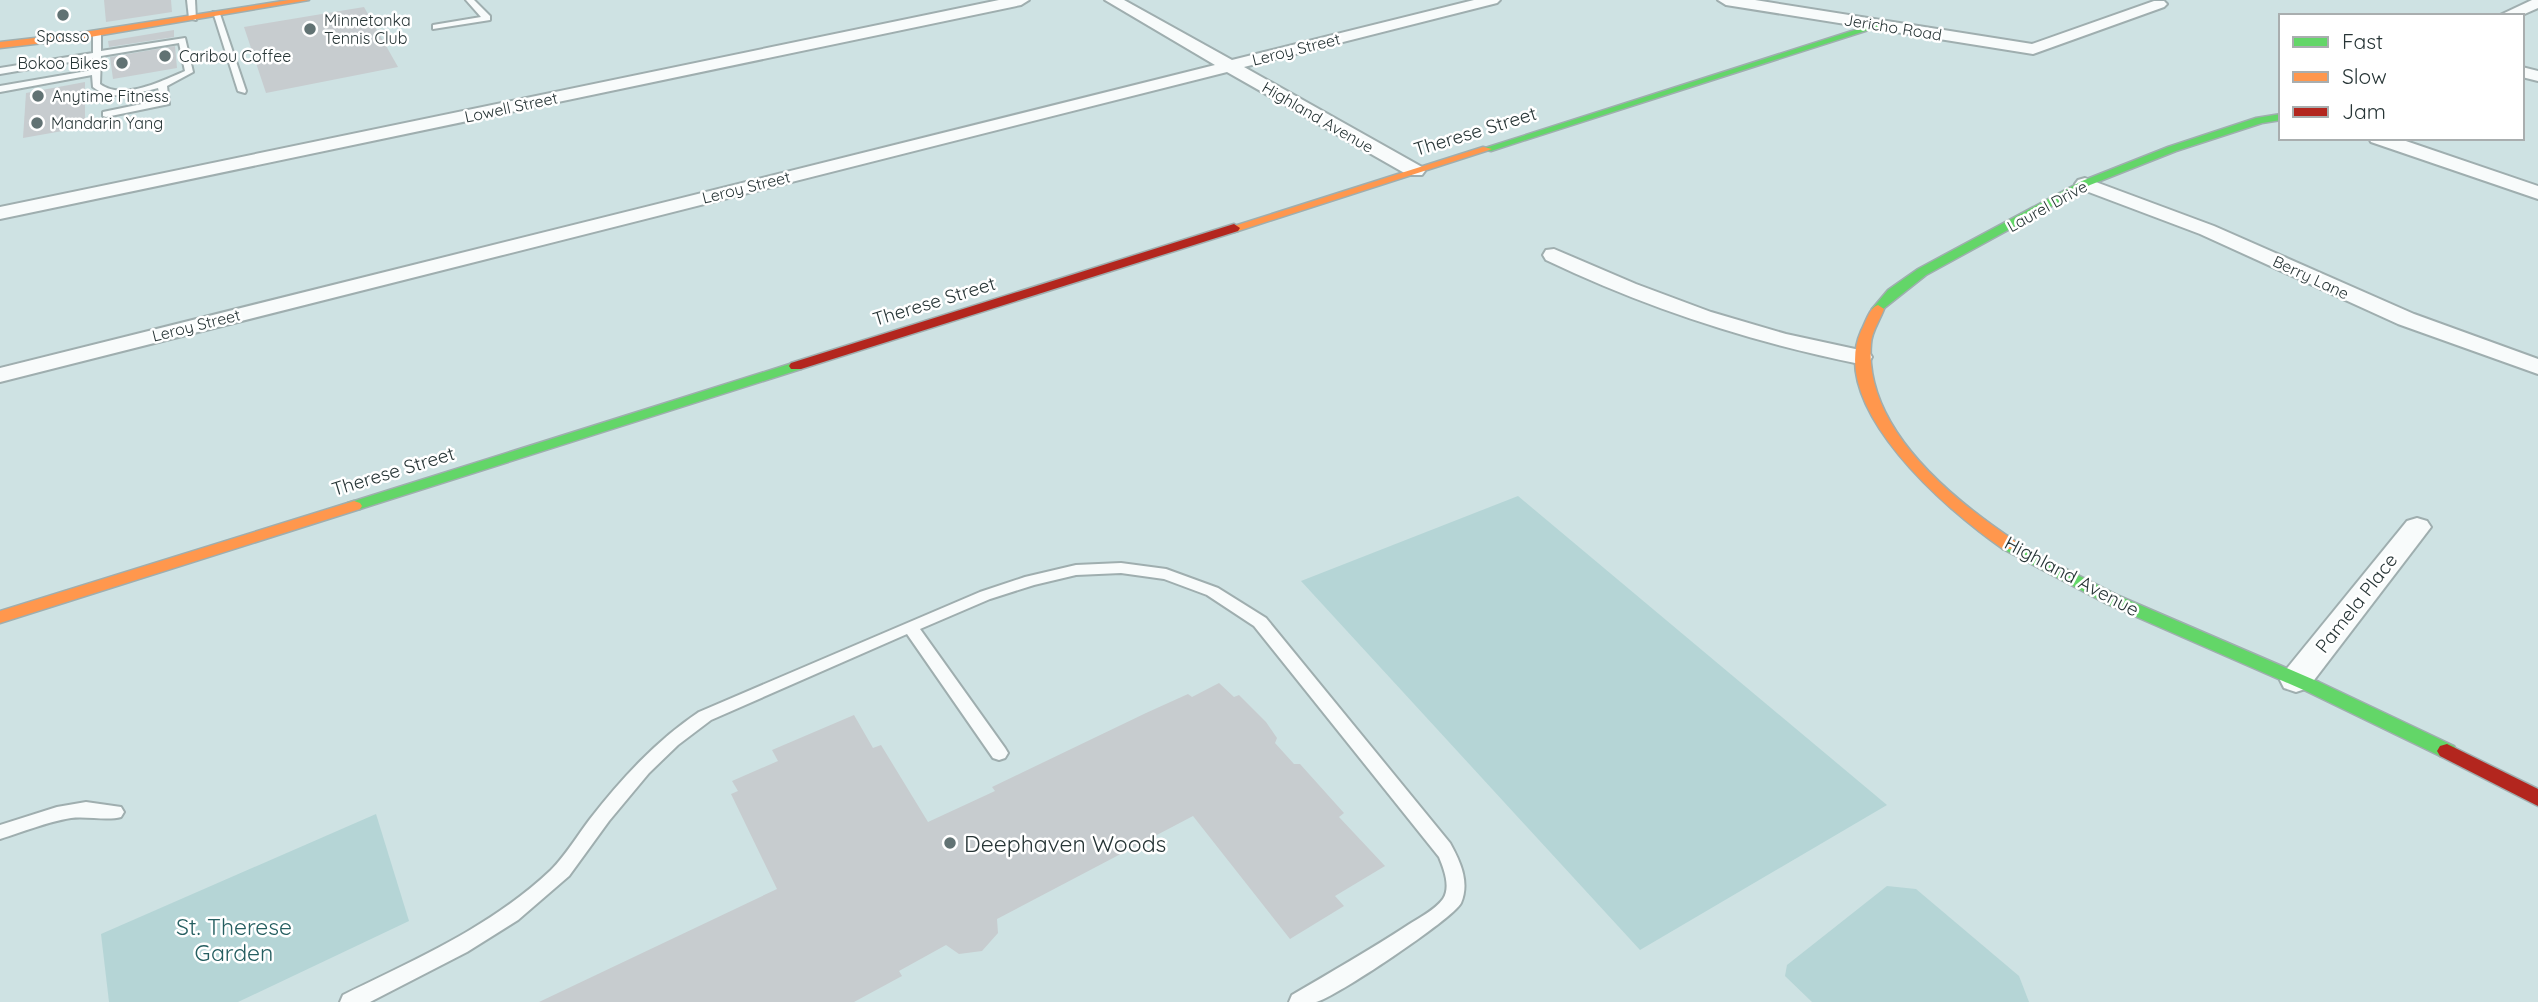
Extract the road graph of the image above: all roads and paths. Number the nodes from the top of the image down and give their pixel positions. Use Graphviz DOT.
graph roads {
  1 [pos="305,0"];
  2 [pos="470,0"];
  3 [pos="1021,0"];
  4 [pos="1113,0"];
  5 [pos="1492,0"];
  6 [pos="1726,0"];
  7 [pos="2131,0"];
  8 [pos="2538,3"];
  9 [pos="194,5"];
  10 [pos="216,14"];
  11 [pos="2511,14"];
  12 [pos="1880,25"];
  13 [pos="436,27"];
  14 [pos="97,33"];
  15 [pos="78,36"];
  16 [pos="0,46"];
  17 [pos="0,53"];
  18 [pos="97,55"];
  19 [pos="1229,66"];
  20 [pos="0,71"];
  21 [pos="97,72"];
  22 [pos="162,85"];
  23 [pos="0,89"];
  24 [pos="242,91"];
  25 [pos="106,114"];
  26 [pos="2279,117"];
  27 [pos="2384,140"];
  28 [pos="1415,172"];
  29 [pos="2085,184"];
  30 [pos="2538,193"];
  31 [pos="0,213"];
  32 [pos="1555,255"];
  33 [pos="1860,357"];
  34 [pos="2538,367"];
  35 [pos="0,374"];
  36 [pos="2417,527"];
  37 [pos="0,617"];
  38 [pos="910,627"];
  39 [pos="2296,680"];
  40 [pos="999,753"];
  41 [pos="2538,798"];
  42 [pos="115,812"];
  43 [pos="0,832"];
  44 [pos="350,1002"];
  45 [pos="1299,1002"];
  1 -- 10 [label="street"];
  2 -- 13 [label="lane"];
  3 -- 31 [label="street, Lowell Street"];
  4 -- 19 [label="street, Highland Avenue"];
  5 -- 19 [label="street, Leroy Street"];
  6 -- 12 [label="street, Jericho Road"];
  7 -- 12 [label="street, Jericho Road"];
  8 -- 11 [label="street"];
  9 -- 10 [label="street"];
  9 -- 14 [label="street"];
  10 -- 24 [label="lane"];
  12 -- 28 [label="street, Therese Street"];
  14 -- 15 [label="street"];
  14 -- 18 [label="lane"];
  15 -- 16 [label="street"];
  15 -- 17 [label="street"];
  18 -- 20 [label="lane"];
  18 -- 21 [label="lane"];
  18 -- 22 [label="lane"];
  19 -- 28 [label="street, Highland Avenue"];
  19 -- 35 [label="street, Leroy Street"];
  21 -- 22 [label="lane"];
  21 -- 23 [label="lane"];
  22 -- 25 [label="lane"];
  26 -- 29 [label="street, Laurel Drive"];
  27 -- 30 [label="street"];
  28 -- 37 [label="street, Therese Street"];
  29 -- 33 [label="street, Laurel Drive"];
  29 -- 34 [label="street, Berry Lane"];
  32 -- 33 [label="street"];
  33 -- 39 [label="street, Highland Avenue"];
  36 -- 39 [label="street, Pamela Place"];
  38 -- 40 [label="lane"];
  38 -- 44 [label="lane"];
  38 -- 45 [label="lane"];
  39 -- 41 [label="street, Highland Avenue"];
  42 -- 43 [label="lane"];
}
